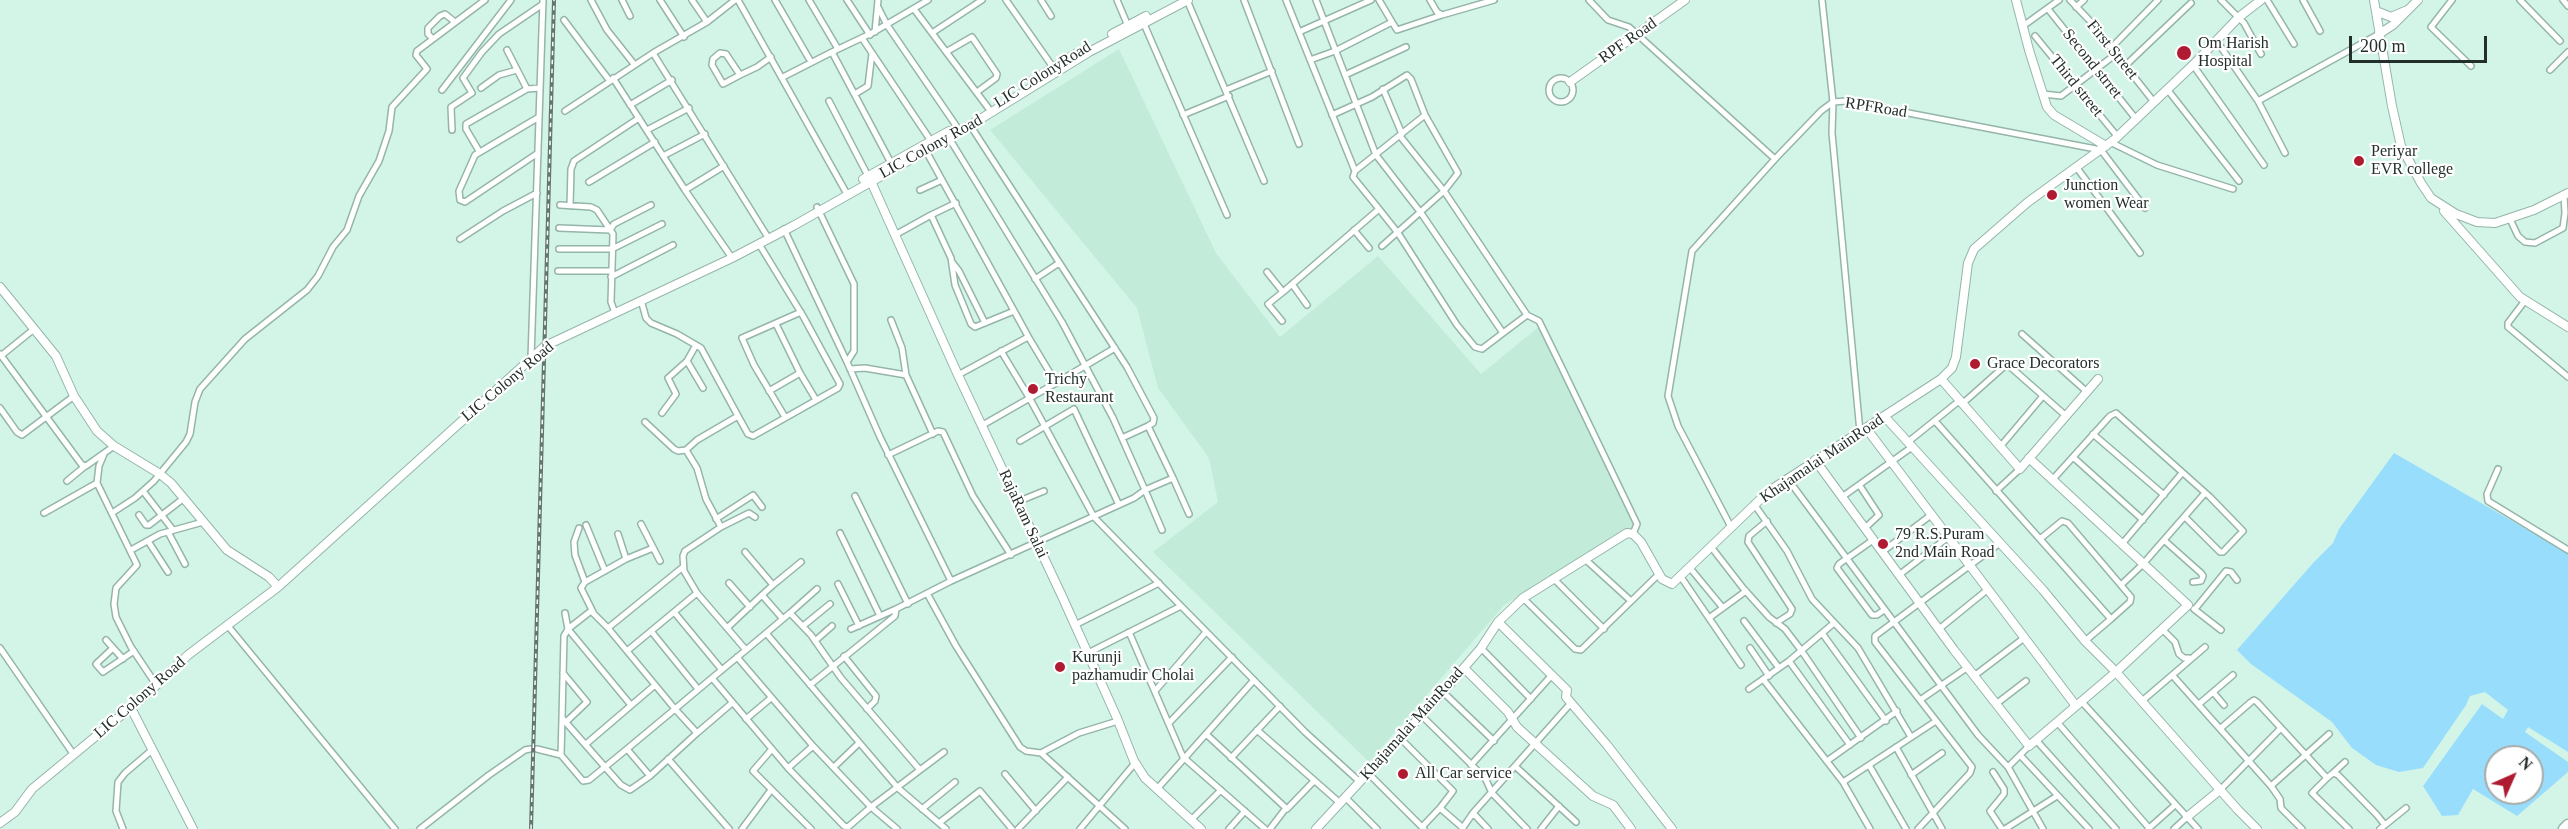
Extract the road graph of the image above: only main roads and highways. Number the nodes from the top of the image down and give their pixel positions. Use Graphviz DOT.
graph roads {
  1 [pos="2568,825"];
  2 [pos="2564,829"];
  1 -- 2 [label="highway"];
}
